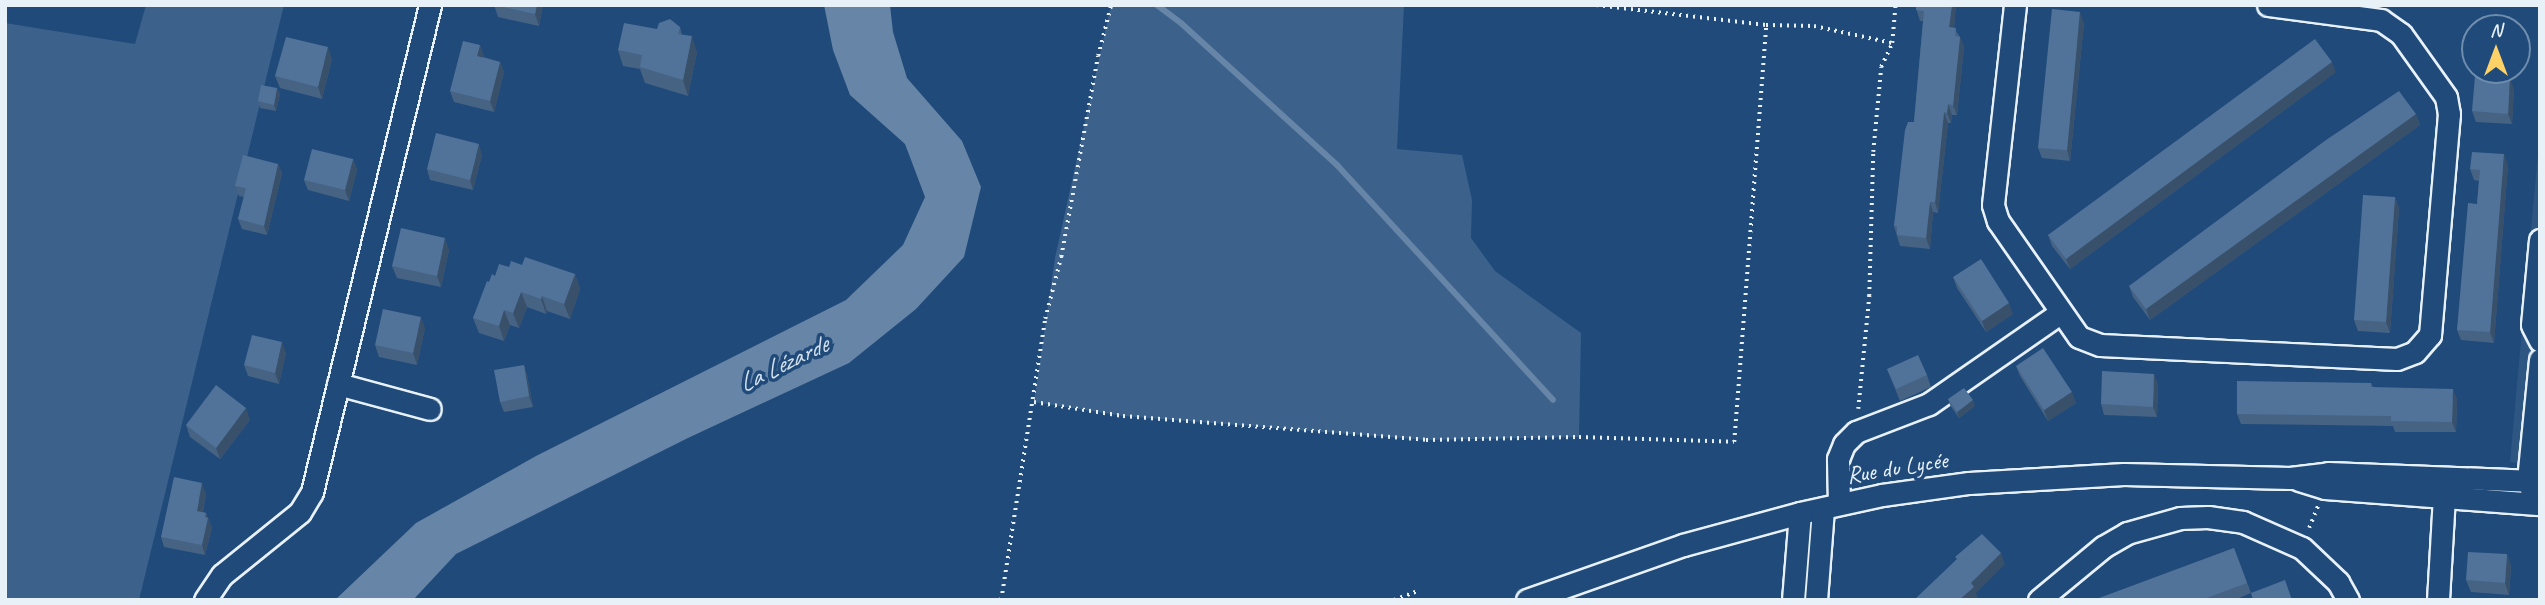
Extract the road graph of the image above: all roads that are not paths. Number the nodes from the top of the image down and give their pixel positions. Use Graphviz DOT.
graph roads {
  1 [pos="430,5"];
  2 [pos="2015,5"];
  3 [pos="2268,5"];
  4 [pos="2540,240"];
  5 [pos="2060,313"];
  6 [pos="2540,341"];
  7 [pos="2540,360"];
  8 [pos="338,384"];
  9 [pos="430,409"];
  10 [pos="2290,478"];
  11 [pos="2534,480"];
  12 [pos="2443,495"];
  13 [pos="2538,504"];
  14 [pos="1831,506"];
  15 [pos="1800,513"];
  16 [pos="205,600"];
  17 [pos="1527,600"];
  18 [pos="1793,600"];
  19 [pos="1816,600"];
  20 [pos="2039,600"];
  21 [pos="2347,600"];
  22 [pos="2438,600"];
  1 -- 8 [label="street"];
  2 -- 5 [label="street"];
  3 -- 5 [label="street"];
  4 -- 6 [label="street"];
  5 -- 14 [label="street"];
  7 -- 11 [label="street"];
  8 -- 9 [label="street"];
  8 -- 16 [label="street"];
  10 -- 11 [label="street, Rue du Lycée"];
  10 -- 12 [label="street, Rue du Lycée"];
  10 -- 14 [label="street, Rue du Lycée"];
  11 -- 13 [label="street"];
  12 -- 13 [label="street, Rue du Lycée"];
  12 -- 22 [label="street"];
  14 -- 15 [label="street, Rue du Lycée"];
  14 -- 19 [label="street"];
  15 -- 17 [label="street, Rue du Lycée"];
  15 -- 18 [label="street"];
  20 -- 21 [label="street"];
}
